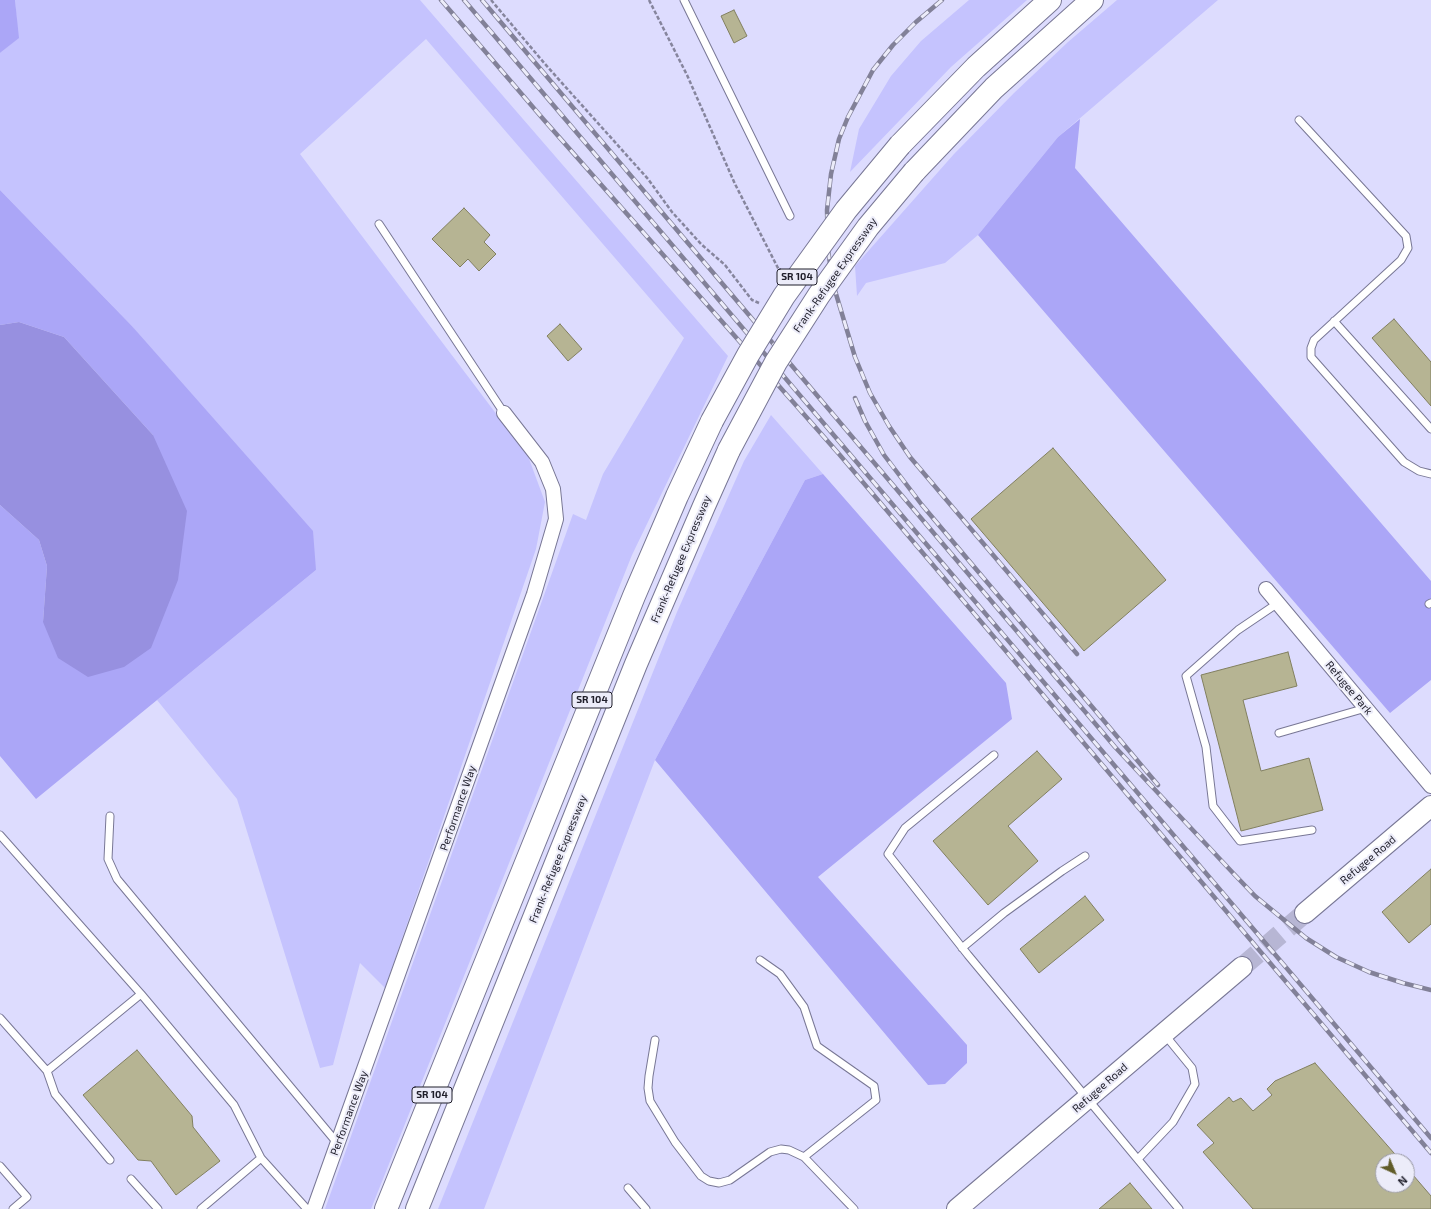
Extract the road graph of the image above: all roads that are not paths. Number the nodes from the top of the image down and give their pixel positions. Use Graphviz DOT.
graph roads {
  1 [pos="684,0"];
  2 [pos="1050,0"];
  3 [pos="1092,0"];
  4 [pos="1299,120"];
  5 [pos="790,216"];
  6 [pos="379,224"];
  7 [pos="1334,321"];
  8 [pos="504,413"];
  9 [pos="1431,429"];
  10 [pos="1431,474"];
  11 [pos="1266,589"];
  12 [pos="1278,603"];
  13 [pos="1366,708"];
  14 [pos="1279,733"];
  15 [pos="994,755"];
  16 [pos="1431,786"];
  17 [pos="1431,806"];
  18 [pos="110,816"];
  19 [pos="1312,830"];
  20 [pos="0,835"];
  21 [pos="1085,856"];
  22 [pos="1305,913"];
  23 [pos="962,948"];
  24 [pos="760,960"];
  25 [pos="1242,967"];
  26 [pos="141,994"];
  27 [pos="0,1018"];
  28 [pos="1163,1034"];
  29 [pos="655,1040"];
  30 [pos="47,1071"];
  31 [pos="1088,1098"];
  32 [pos="338,1144"];
  33 [pos="804,1157"];
  34 [pos="262,1158"];
  35 [pos="1138,1159"];
  36 [pos="110,1160"];
  37 [pos="0,1166"];
  38 [pos="131,1179"];
  39 [pos="628,1188"];
  40 [pos="958,1208"];
  41 [pos="13,1209"];
  42 [pos="158,1209"];
  43 [pos="201,1209"];
  44 [pos="307,1209"];
  45 [pos="314,1209"];
  46 [pos="386,1209"];
  47 [pos="417,1209"];
  48 [pos="646,1209"];
  49 [pos="854,1209"];
  50 [pos="1179,1209"];
  1 -- 5 [label="lane"];
  2 -- 46 [label="highway, SR 104, bridge"];
  3 -- 47 [label="highway, Frank-Refugee Expressway / SR 104, bridge"];
  4 -- 7 [label="lane"];
  6 -- 8 [label="lane"];
  7 -- 9 [label="lane"];
  7 -- 10 [label="lane"];
  8 -- 32 [label="street, Performance Way"];
  11 -- 12 [label="street, Refugee Park"];
  12 -- 13 [label="street, Refugee Park"];
  12 -- 19 [label="lane"];
  13 -- 14 [label="lane"];
  13 -- 16 [label="street, Refugee Park"];
  15 -- 23 [label="lane"];
  17 -- 22 [label="main road, Refugee Road"];
  18 -- 32 [label="lane"];
  20 -- 26 [label="lane"];
  21 -- 23 [label="lane"];
  23 -- 31 [label="lane"];
  24 -- 33 [label="lane"];
  25 -- 28 [label="main road, Refugee Road"];
  26 -- 30 [label="lane"];
  26 -- 34 [label="lane"];
  27 -- 30 [label="lane"];
  28 -- 31 [label="main road, Refugee Road"];
  28 -- 35 [label="lane"];
  29 -- 33 [label="lane"];
  30 -- 36 [label="lane"];
  31 -- 35 [label="lane"];
  31 -- 40 [label="main road, Refugee Road"];
  32 -- 45 [label="street, Performance Way"];
  33 -- 49 [label="lane"];
  34 -- 43 [label="lane"];
  34 -- 44 [label="lane"];
  35 -- 50 [label="lane"];
  37 -- 41 [label="lane"];
  38 -- 42 [label="lane"];
  39 -- 48 [label="lane"];
}
